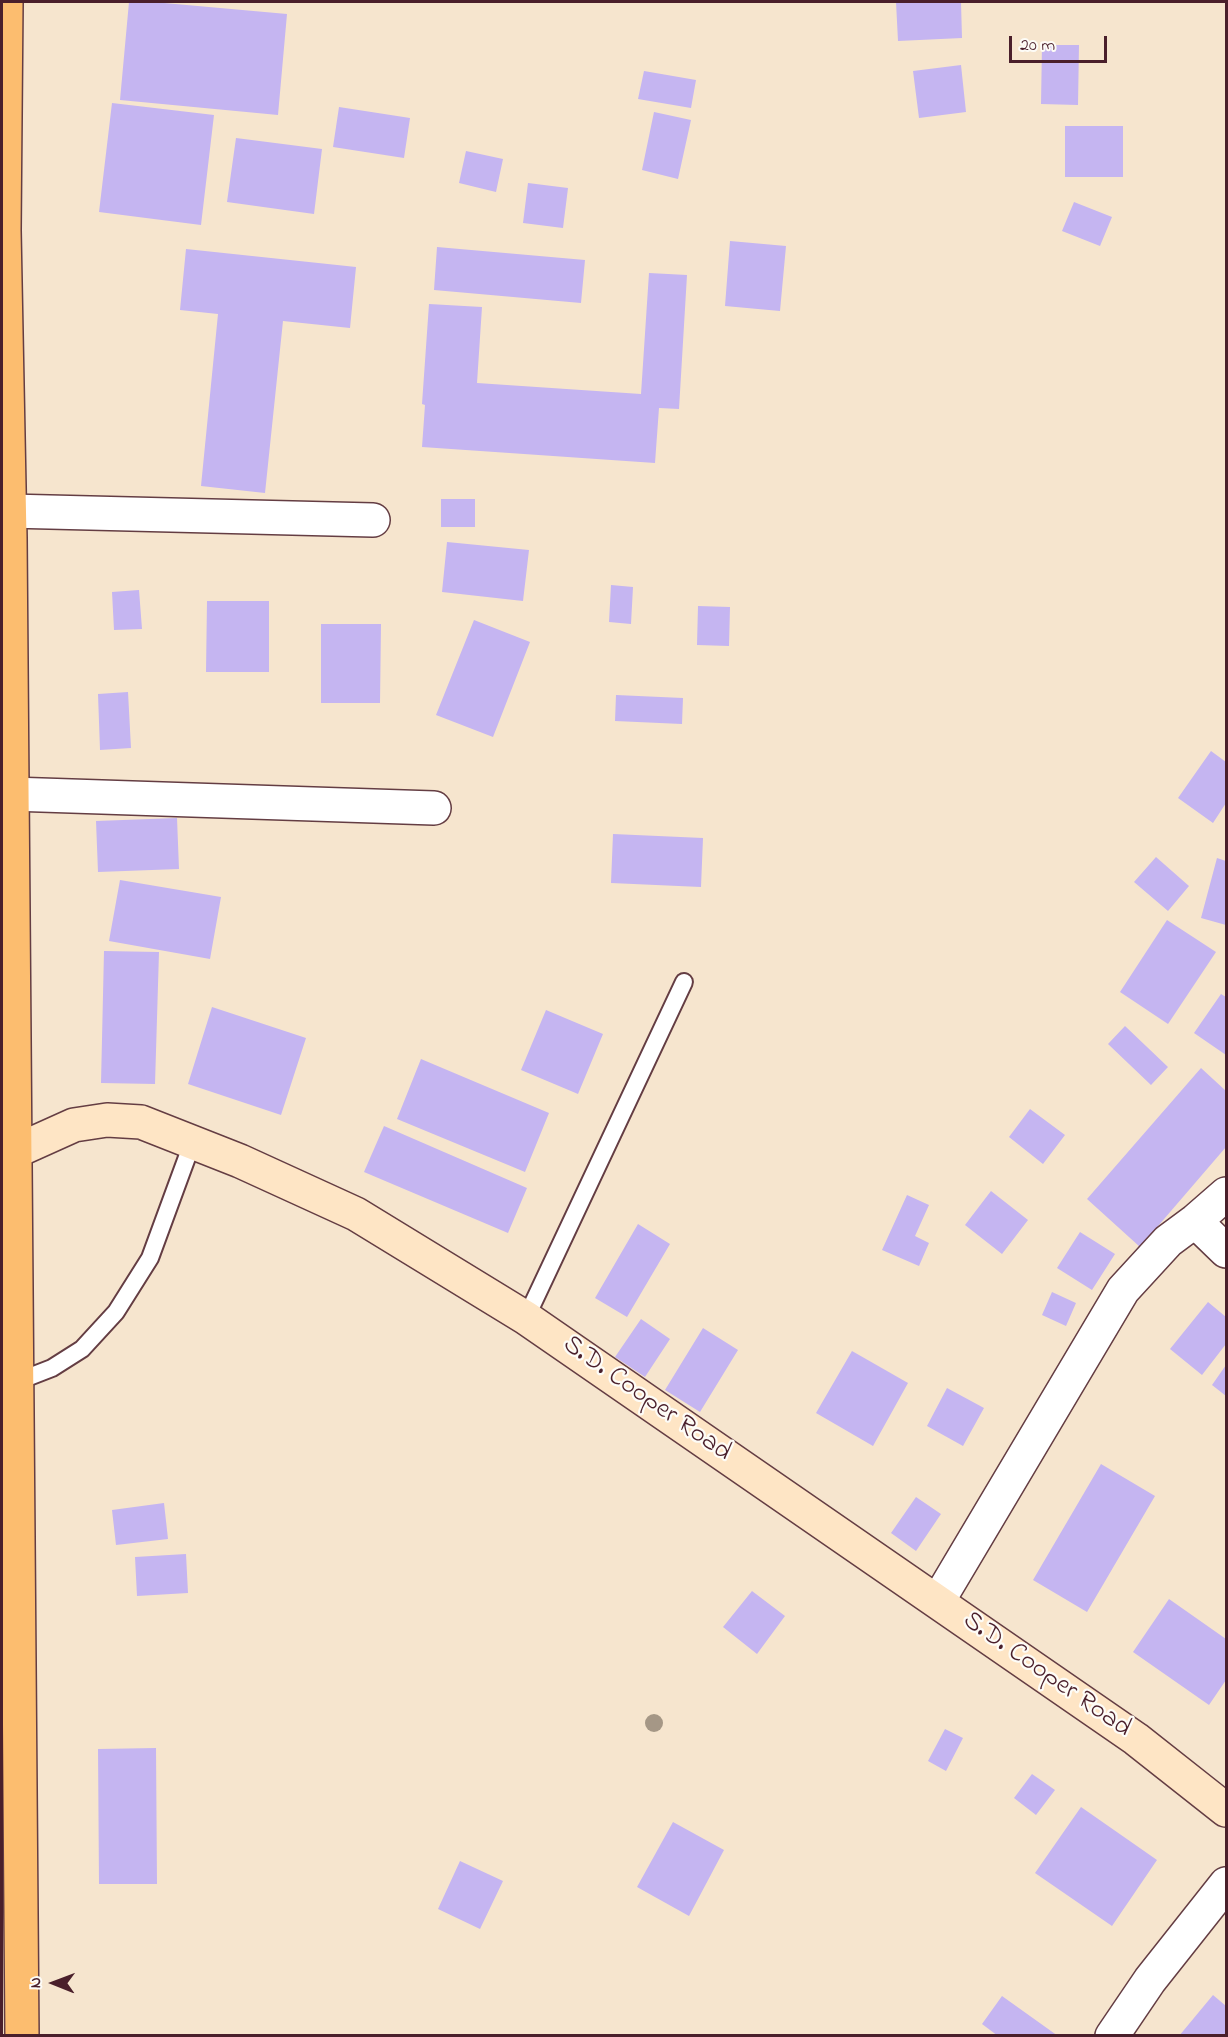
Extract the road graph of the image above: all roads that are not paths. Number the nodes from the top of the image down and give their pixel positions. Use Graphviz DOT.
graph roads {
  1 [pos="6,2"];
  2 [pos="3,147"];
  3 [pos="373,520"];
  4 [pos="7,529"];
  5 [pos="10,794"];
  6 [pos="434,808"];
  7 [pos="684,982"];
  8 [pos="194,1141"];
  9 [pos="15,1152"];
  10 [pos="1227,1194"];
  11 [pos="1196,1221"];
  12 [pos="1227,1251"];
  13 [pos="526,1318"];
  14 [pos="11,1362"];
  15 [pos="938,1601"];
  16 [pos="11,1753"];
  17 [pos="1227,1810"];
  18 [pos="1227,1884"];
  19 [pos="12,1937"];
  20 [pos="22,2036"];
  21 [pos="1112,2036"];
  1 -- 2 [label="highway"];
  2 -- 4 [label="highway"];
  3 -- 4 [label="street"];
  4 -- 5 [label="highway"];
  5 -- 6 [label="street"];
  5 -- 9 [label="highway"];
  7 -- 13 [label="lane"];
  8 -- 9 [label="street, S.D. Cooper Road"];
  8 -- 13 [label="street, S.D. Cooper Road"];
  8 -- 14 [label="lane"];
  9 -- 14 [label="highway"];
  10 -- 11 [label="street"];
  11 -- 12 [label="street"];
  11 -- 15 [label="street"];
  13 -- 15 [label="street, S.D. Cooper Road"];
  14 -- 16 [label="highway"];
  15 -- 17 [label="street, S.D. Cooper Road"];
  16 -- 19 [label="highway"];
  18 -- 21 [label="street"];
  19 -- 20 [label="highway"];
}
